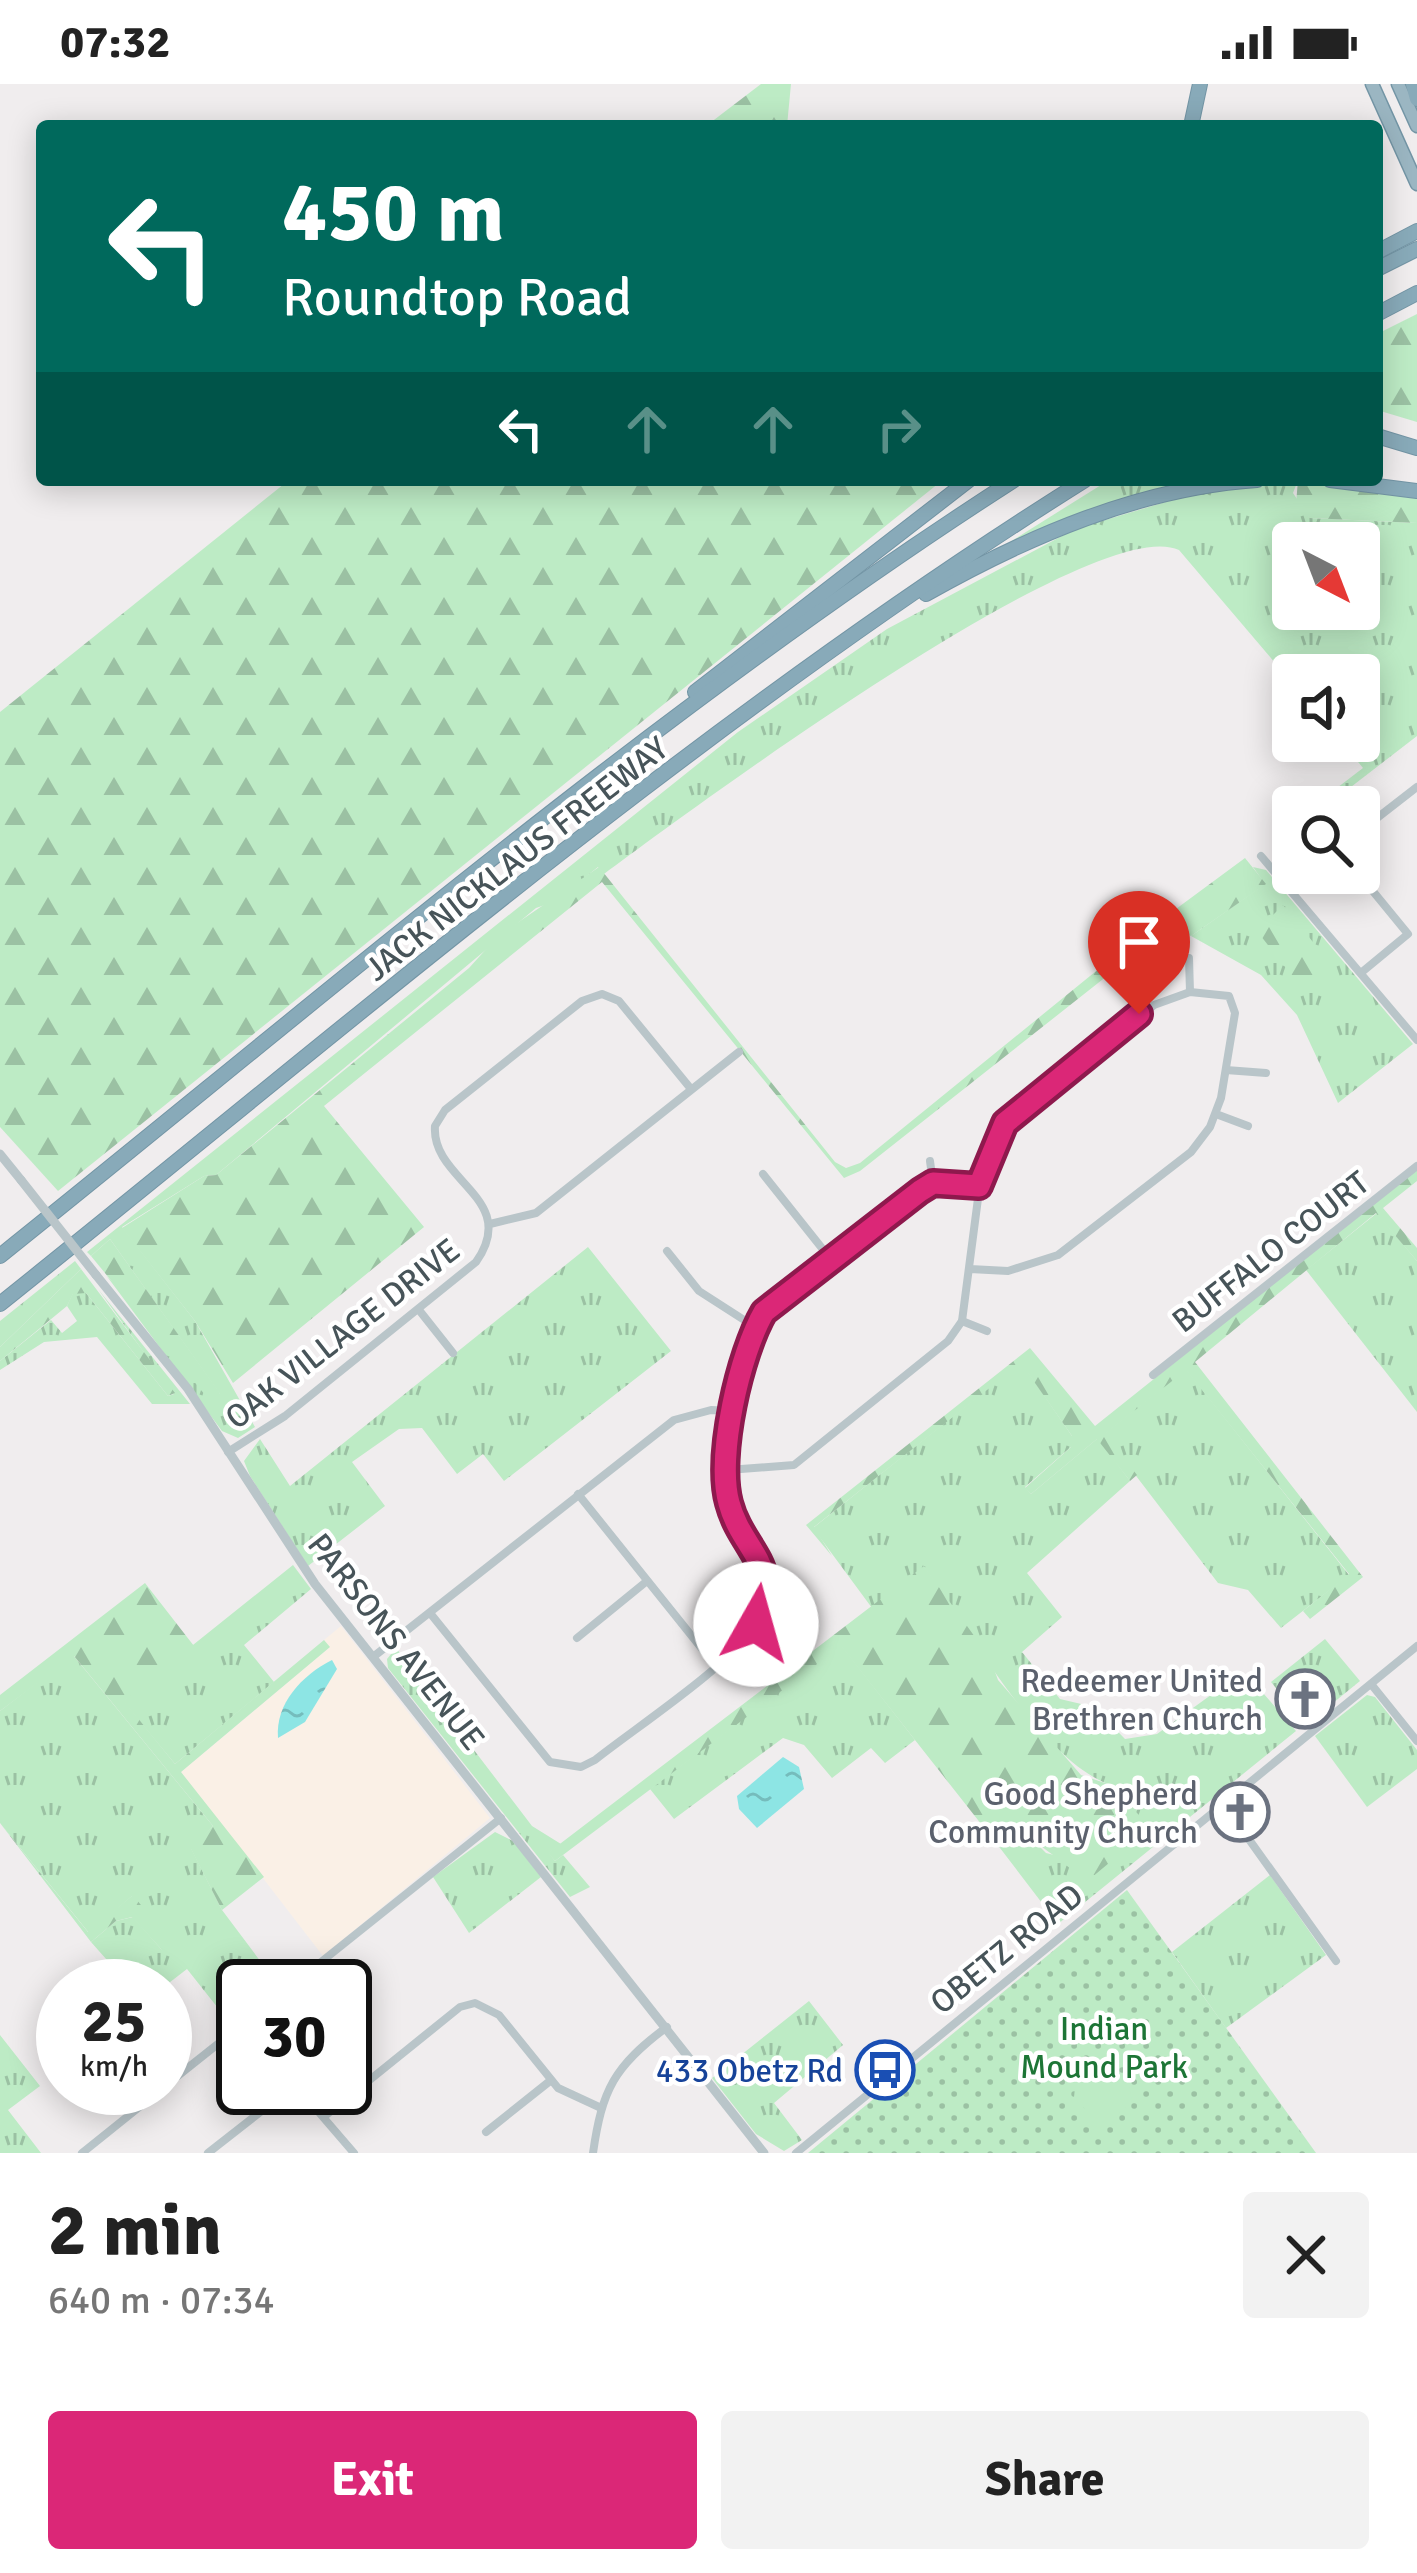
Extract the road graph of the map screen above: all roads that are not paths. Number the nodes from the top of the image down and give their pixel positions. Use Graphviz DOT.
graph roads {
  1 [pos="1200,84"];
  2 [pos="1372,84"];
  3 [pos="1398,84"];
  4 [pos="1413,84"];
  5 [pos="1417,99"];
  6 [pos="1193,120"];
  7 [pos="1417,126"];
  8 [pos="1417,184"];
  9 [pos="1417,231"];
  10 [pos="1417,249"];
  11 [pos="1398,250"];
  12 [pos="1383,251"];
  13 [pos="1383,264"];
  14 [pos="1417,293"];
  15 [pos="1383,311"];
  16 [pos="1383,438"];
  17 [pos="1417,448"];
  18 [pos="961,486"];
  19 [pos="973,486"];
  20 [pos="1005,486"];
  21 [pos="1075,486"];
  22 [pos="1209,486"];
  23 [pos="1377,486"];
  24 [pos="1417,491"];
  25 [pos="834,583"];
  26 [pos="853,634"];
  27 [pos="592,782"];
  28 [pos="1417,787"];
  29 [pos="1380,816"];
  30 [pos="1262,856"];
  31 [pos="1375,894"];
  32 [pos="1190,958"];
  33 [pos="1362,972"];
  34 [pos="1190,992"];
  35 [pos="1417,1040"];
  36 [pos="739,1052"];
  37 [pos="1226,1070"];
  38 [pos="1266,1072"];
  39 [pos="692,1089"];
  40 [pos="1216,1114"];
  41 [pos="1247,1126"];
  42 [pos="0,1154"];
  43 [pos="930,1161"];
  44 [pos="1417,1166"];
  45 [pos="763,1174"];
  46 [pos="933,1183"];
  47 [pos="979,1186"];
  48 [pos="490,1224"];
  49 [pos="667,1251"];
  50 [pos="0,1256"];
  51 [pos="829,1257"];
  52 [pos="970,1269"];
  53 [pos="0,1304"];
  54 [pos="418,1310"];
  55 [pos="962,1321"];
  56 [pos="755,1328"];
  57 [pos="987,1331"];
  58 [pos="453,1353"];
  59 [pos="1153,1375"];
  60 [pos="734,1412"];
  61 [pos="228,1452"];
  62 [pos="728,1470"];
  63 [pos="578,1494"];
  64 [pos="647,1581"];
  65 [pos="766,1596"];
  66 [pos="809,1601"];
  67 [pos="430,1613"];
  68 [pos="577,1638"];
  69 [pos="1417,1646"];
  70 [pos="374,1658"];
  71 [pos="715,1665"];
  72 [pos="1371,1684"];
  73 [pos="1417,1741"];
  74 [pos="1223,1803"];
  75 [pos="501,1818"];
  76 [pos="325,1959"];
  77 [pos="1336,1961"];
  78 [pos="667,2027"];
  79 [pos="216,2046"];
  80 [pos="192,2065"];
  81 [pos="550,2081"];
  82 [pos="599,2107"];
  83 [pos="129,2115"];
  84 [pos="258,2115"];
  85 [pos="325,2116"];
  86 [pos="486,2132"];
  87 [pos="82,2153"];
  88 [pos="208,2153"];
  89 [pos="354,2153"];
  90 [pos="593,2153"];
  91 [pos="764,2153"];
  92 [pos="796,2153"];
  1 -- 6 [label="highway"];
  2 -- 8 [label="highway"];
  3 -- 7 [label="highway"];
  4 -- 5 [label="highway"];
  9 -- 11 [label="highway"];
  10 -- 11 [label="highway"];
  11 -- 12 [label="highway"];
  11 -- 13 [label="highway"];
  14 -- 15 [label="highway"];
  16 -- 17 [label="highway"];
  18 -- 25 [label="highway"];
  19 -- 25 [label="highway"];
  20 -- 27 [label="highway, JACK NICKLAUS FREEWAY"];
  21 -- 26 [label="highway, JACK NICKLAUS FREEWAY"];
  22 -- 26 [label="highway"];
  23 -- 24 [label="highway"];
  25 -- 27 [label="highway"];
  26 -- 53 [label="highway, JACK NICKLAUS FREEWAY"];
  27 -- 50 [label="highway, JACK NICKLAUS FREEWAY"];
  28 -- 29 [label="street"];
  30 -- 33 [label="street"];
  31 -- 33 [label="street"];
  32 -- 34 [label="street"];
  33 -- 35 [label="street"];
  34 -- 37 [label="street"];
  34 -- 47 [label="street"];
  36 -- 39 [label="street"];
  37 -- 38 [label="street"];
  37 -- 40 [label="street"];
  39 -- 48 [label="street"];
  39 -- 48 [label="street, OAK VILLAGE DRIVE"];
  40 -- 41 [label="street"];
  40 -- 52 [label="street"];
  42 -- 61 [label="street, PARSONS AVENUE, bridge"];
  43 -- 46 [label="street"];
  44 -- 59 [label="street, BUFFALO COURT"];
  45 -- 51 [label="street"];
  46 -- 47 [label="street"];
  46 -- 51 [label="street"];
  47 -- 52 [label="street"];
  48 -- 54 [label="street, OAK VILLAGE DRIVE"];
  49 -- 56 [label="street"];
  51 -- 56 [label="street"];
  52 -- 55 [label="street"];
  54 -- 58 [label="street"];
  54 -- 61 [label="street, OAK VILLAGE DRIVE"];
  55 -- 57 [label="street"];
  55 -- 62 [label="street"];
  56 -- 60 [label="street"];
  60 -- 62 [label="street"];
  60 -- 63 [label="street"];
  61 -- 70 [label="street, PARSONS AVENUE"];
  62 -- 65 [label="street"];
  63 -- 64 [label="street"];
  63 -- 67 [label="street"];
  64 -- 68 [label="street"];
  64 -- 71 [label="street"];
  65 -- 66 [label="street"];
  65 -- 71 [label="street"];
  67 -- 70 [label="street"];
  67 -- 71 [label="street"];
  69 -- 72 [label="street, OBETZ ROAD"];
  70 -- 75 [label="street, PARSONS AVENUE"];
  72 -- 73 [label="street"];
  72 -- 74 [label="street, OBETZ ROAD"];
  74 -- 77 [label="street"];
  74 -- 92 [label="street, OBETZ ROAD"];
  75 -- 76 [label="street"];
  75 -- 78 [label="street, PARSONS AVENUE"];
  78 -- 82 [label="street"];
  78 -- 91 [label="street, PARSONS AVENUE"];
  79 -- 80 [label="street"];
  81 -- 82 [label="street"];
  81 -- 85 [label="street"];
  81 -- 86 [label="street"];
  82 -- 90 [label="street"];
  83 -- 87 [label="street"];
  84 -- 88 [label="street"];
  85 -- 89 [label="street"];
}
